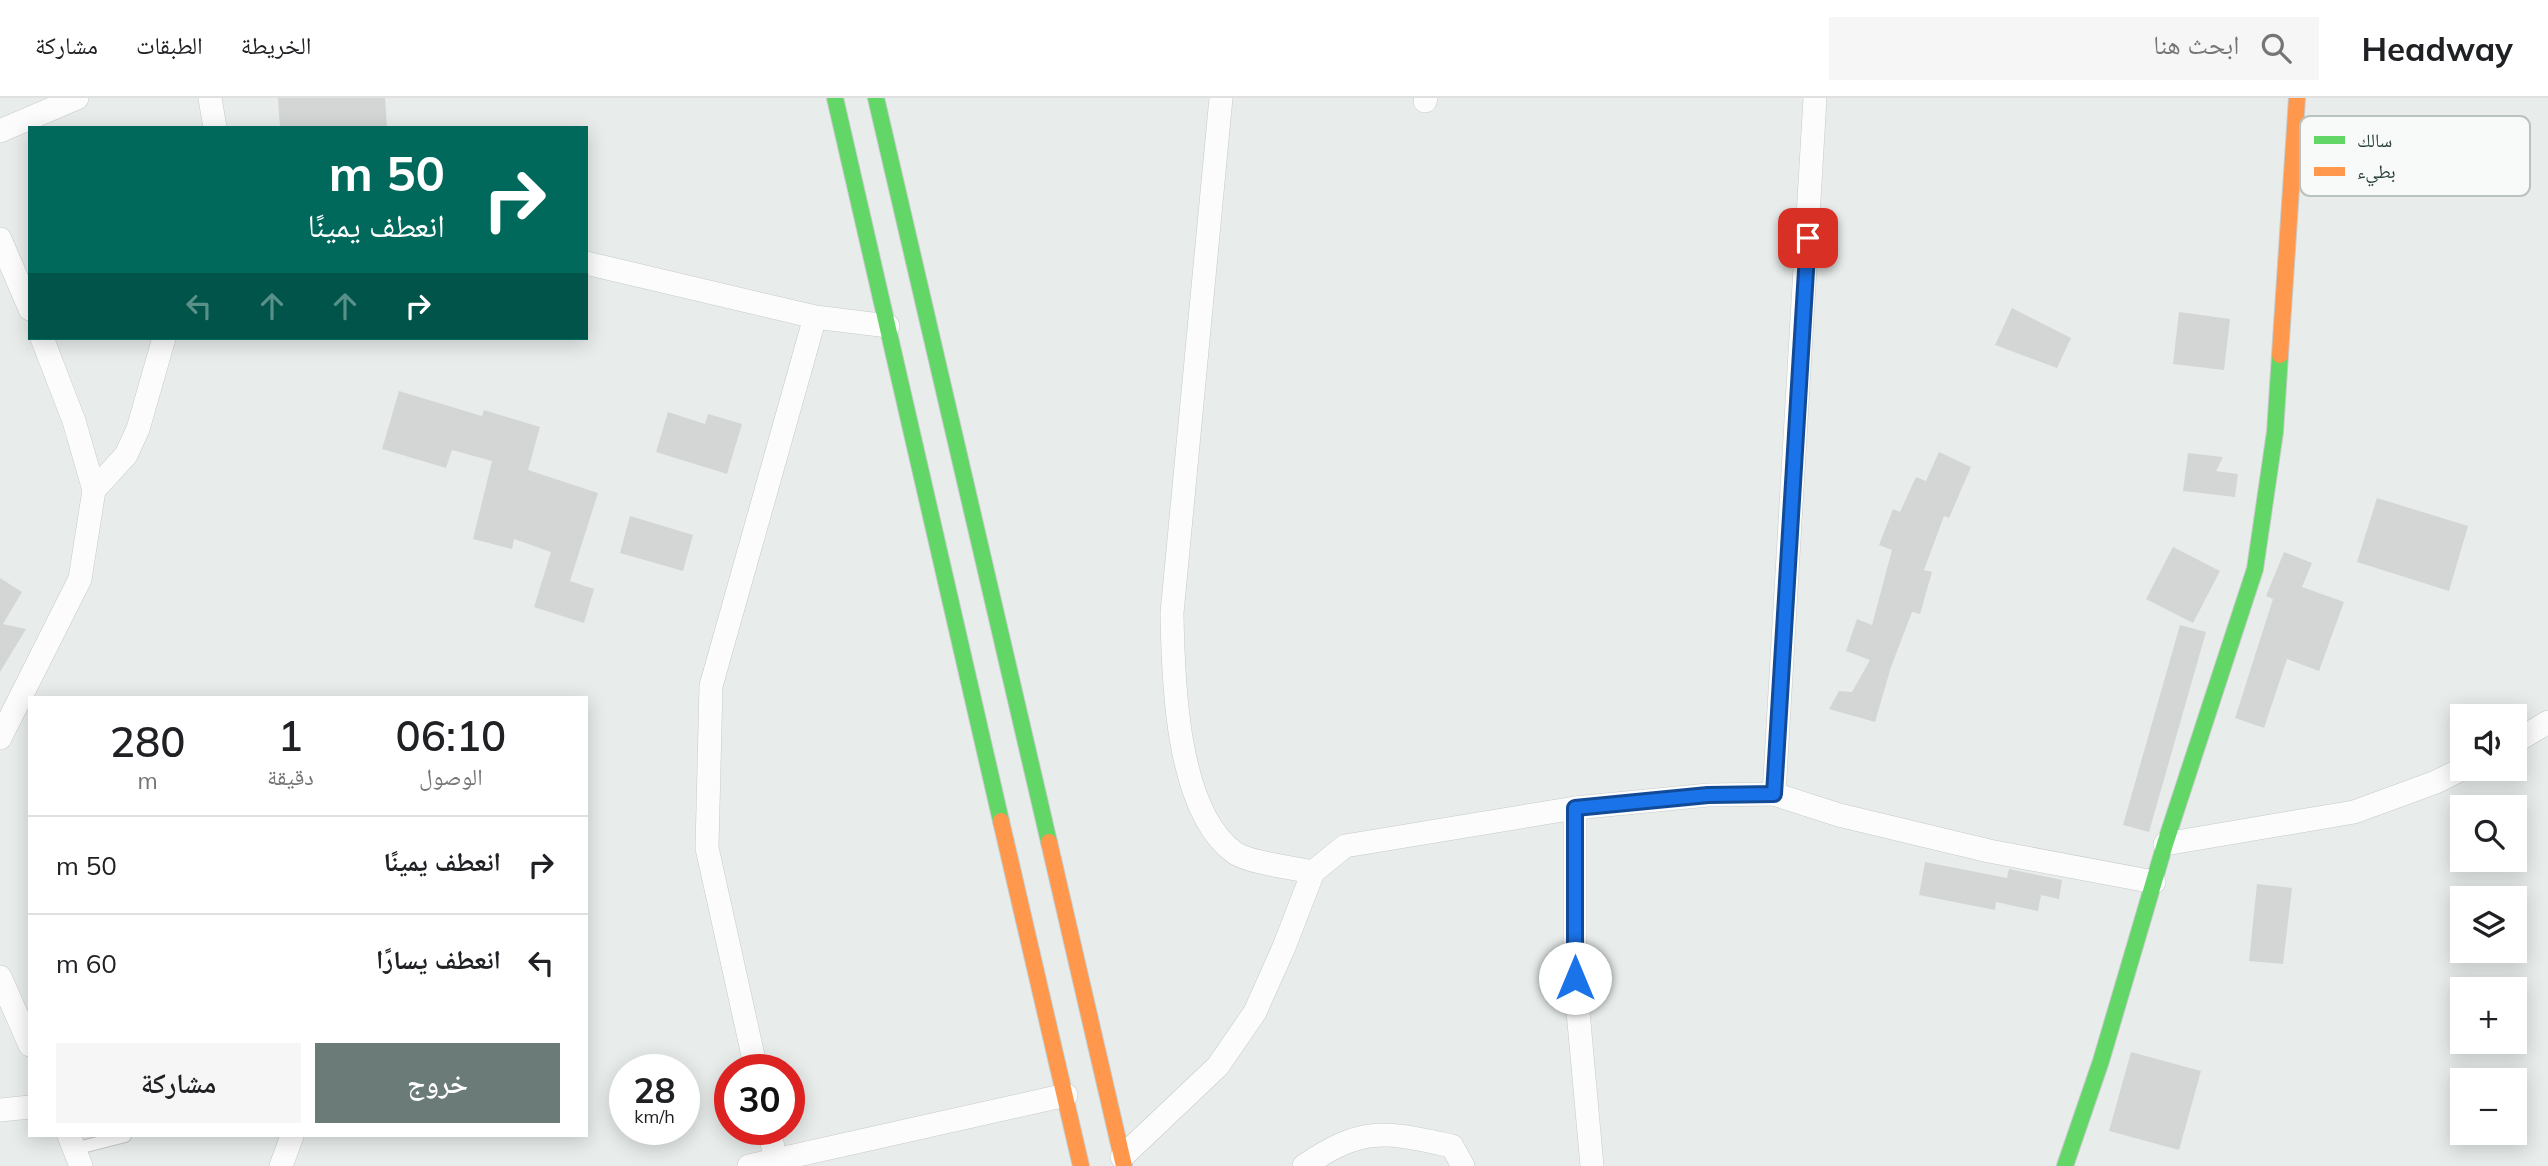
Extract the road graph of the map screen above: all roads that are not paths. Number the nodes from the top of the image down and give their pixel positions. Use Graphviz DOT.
graph roads {
  1 [pos="77,98"];
  2 [pos="210,98"];
  3 [pos="835,98"];
  4 [pos="876,98"];
  5 [pos="1222,98"];
  6 [pos="1815,98"];
  7 [pos="2297,98"];
  8 [pos="215,126"];
  9 [pos="0,131"];
  10 [pos="0,239"];
  11 [pos="588,263"];
  12 [pos="28,304"];
  13 [pos="815,317"];
  14 [pos="888,326"];
  15 [pos="43,340"];
  16 [pos="163,340"];
  17 [pos="94,490"];
  18 [pos="2548,722"];
  19 [pos="2527,735"];
  20 [pos="0,738"];
  21 [pos="2450,775"];
  22 [pos="1774,794"];
  23 [pos="1575,808"];
  24 [pos="2165,844"];
  25 [pos="1313,872"];
  26 [pos="2154,882"];
  27 [pos="0,977"];
  28 [pos="28,1040"];
  29 [pos="753,1054"];
  30 [pos="1066,1095"];
  31 [pos="28,1107"];
  32 [pos="0,1110"];
  33 [pos="121,1137"];
  34 [pos="292,1137"];
  35 [pos="773,1145"];
  36 [pos="74,1150"];
  37 [pos="1123,1162"];
  38 [pos="777,1164"];
  39 [pos="281,1166"];
  40 [pos="749,1166"];
  41 [pos="1081,1166"];
  42 [pos="1304,1166"];
  43 [pos="1463,1166"];
  44 [pos="1592,1166"];
  45 [pos="2065,1166"];
  1 -- 9 [label="street"];
  2 -- 8 [label="street"];
  3 -- 14 [label="main road"];
  4 -- 37 [label="main road"];
  5 -- 25 [label="street"];
  6 -- 22 [label="street"];
  7 -- 24 [label="main road"];
  10 -- 12 [label="street"];
  11 -- 13 [label="street"];
  13 -- 14 [label="street"];
  13 -- 29 [label="street"];
  14 -- 30 [label="main road"];
  15 -- 17 [label="street"];
  16 -- 17 [label="street"];
  17 -- 20 [label="street"];
  18 -- 19 [label="street"];
  21 -- 24 [label="street"];
  22 -- 23 [label="street"];
  22 -- 26 [label="street"];
  23 -- 25 [label="street"];
  23 -- 44 [label="street"];
  24 -- 26 [label="main road"];
  25 -- 37 [label="street"];
  26 -- 45 [label="main road"];
  27 -- 28 [label="street"];
  30 -- 38 [label="street"];
  30 -- 41 [label="main road"];
  31 -- 32 [label="street"];
  33 -- 36 [label="lane"];
  34 -- 39 [label="street"];
  35 -- 38 [label="street"];
  38 -- 40 [label="street"];
  42 -- 43 [label="street"];
}
